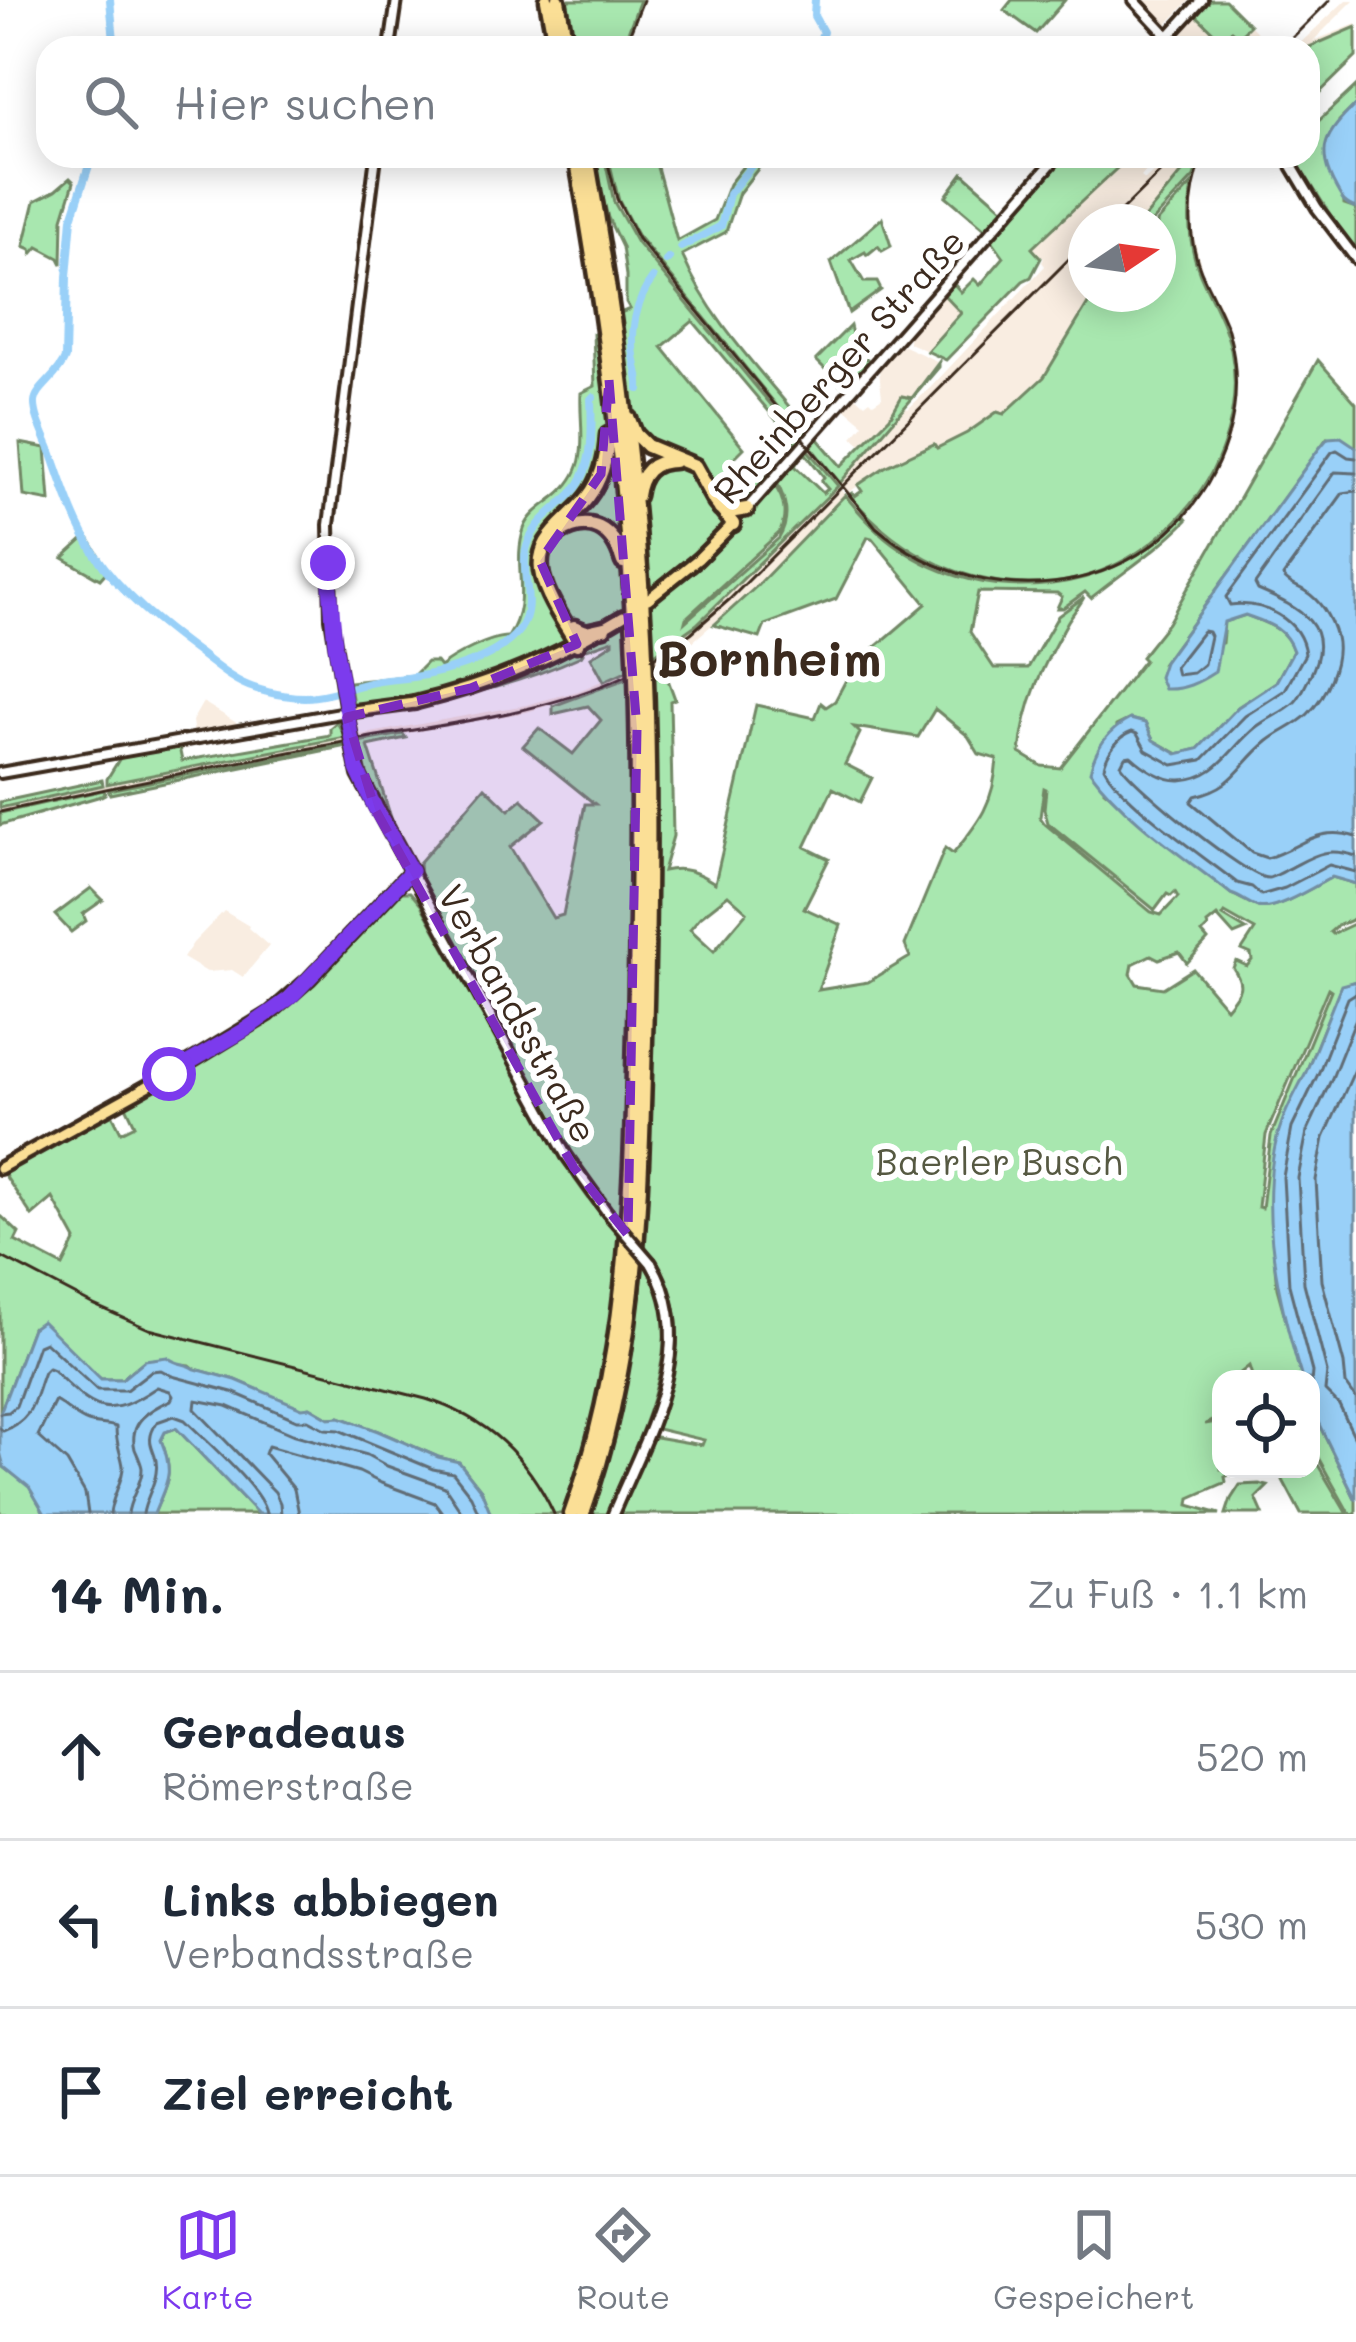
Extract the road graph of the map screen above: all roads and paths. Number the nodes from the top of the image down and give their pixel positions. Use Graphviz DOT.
graph roads {
  1 [pos="398,0"];
  2 [pos="547,0"];
  3 [pos="557,0"];
  4 [pos="1134,0"];
  5 [pos="1202,0"];
  6 [pos="392,36"];
  7 [pos="554,36"];
  8 [pos="564,36"];
  9 [pos="1162,36"];
  10 [pos="1174,36"];
  11 [pos="374,168"];
  12 [pos="578,168"];
  13 [pos="589,168"];
  14 [pos="1047,168"];
  15 [pos="1293,168"];
  16 [pos="1356,259"];
  17 [pos="609,380"];
  18 [pos="621,395"];
  19 [pos="747,508"];
  20 [pos="720,509"];
  21 [pos="634,515"];
  22 [pos="730,526"];
  23 [pos="630,592"];
  24 [pos="648,599"];
  25 [pos="623,616"];
  26 [pos="574,627"];
  27 [pos="604,628"];
  28 [pos="580,643"];
  29 [pos="346,715"];
  30 [pos="0,773"];
  31 [pos="411,871"];
  32 [pos="642,949"];
  33 [pos="0,1168"];
  34 [pos="571,1514"];
  35 [pos="583,1514"];
  36 [pos="614,1514"];
  1 -- 6 [label="main road"];
  2 -- 7 [label="highway"];
  3 -- 8 [label="highway"];
  4 -- 9 [label="main road"];
  5 -- 10 [label="main road"];
  11 -- 29 [label="main road, Verbandsstraße"];
  12 -- 17 [label="highway"];
  13 -- 18 [label="highway"];
  14 -- 19 [label="main road, Rheinberger Straße"];
  15 -- 16 [label="main road"];
  17 -- 23 [label="highway"];
  17 -- 28 [label="highway"];
  18 -- 20 [label="highway"];
  18 -- 21 [label="highway"];
  19 -- 20 [label="highway"];
  19 -- 22 [label="main road, Rheinberger Straße"];
  20 -- 22 [label="highway"];
  21 -- 22 [label="highway"];
  21 -- 32 [label="highway"];
  22 -- 24 [label="main road, Rheinberger Straße"];
  23 -- 26 [label="highway"];
  23 -- 32 [label="highway"];
  25 -- 27 [label="main road"];
  26 -- 27 [label="highway"];
  26 -- 28 [label="highway"];
  27 -- 28 [label="main road"];
  28 -- 29 [label="main road"];
  29 -- 30 [label="main road"];
  29 -- 31 [label="main road, Verbandsstraße"];
  31 -- 33 [label="main road"];
  31 -- 36 [label="main road, Verbandsstraße, bridge"];
  32 -- 34 [label="highway"];
  32 -- 35 [label="highway"];
}
